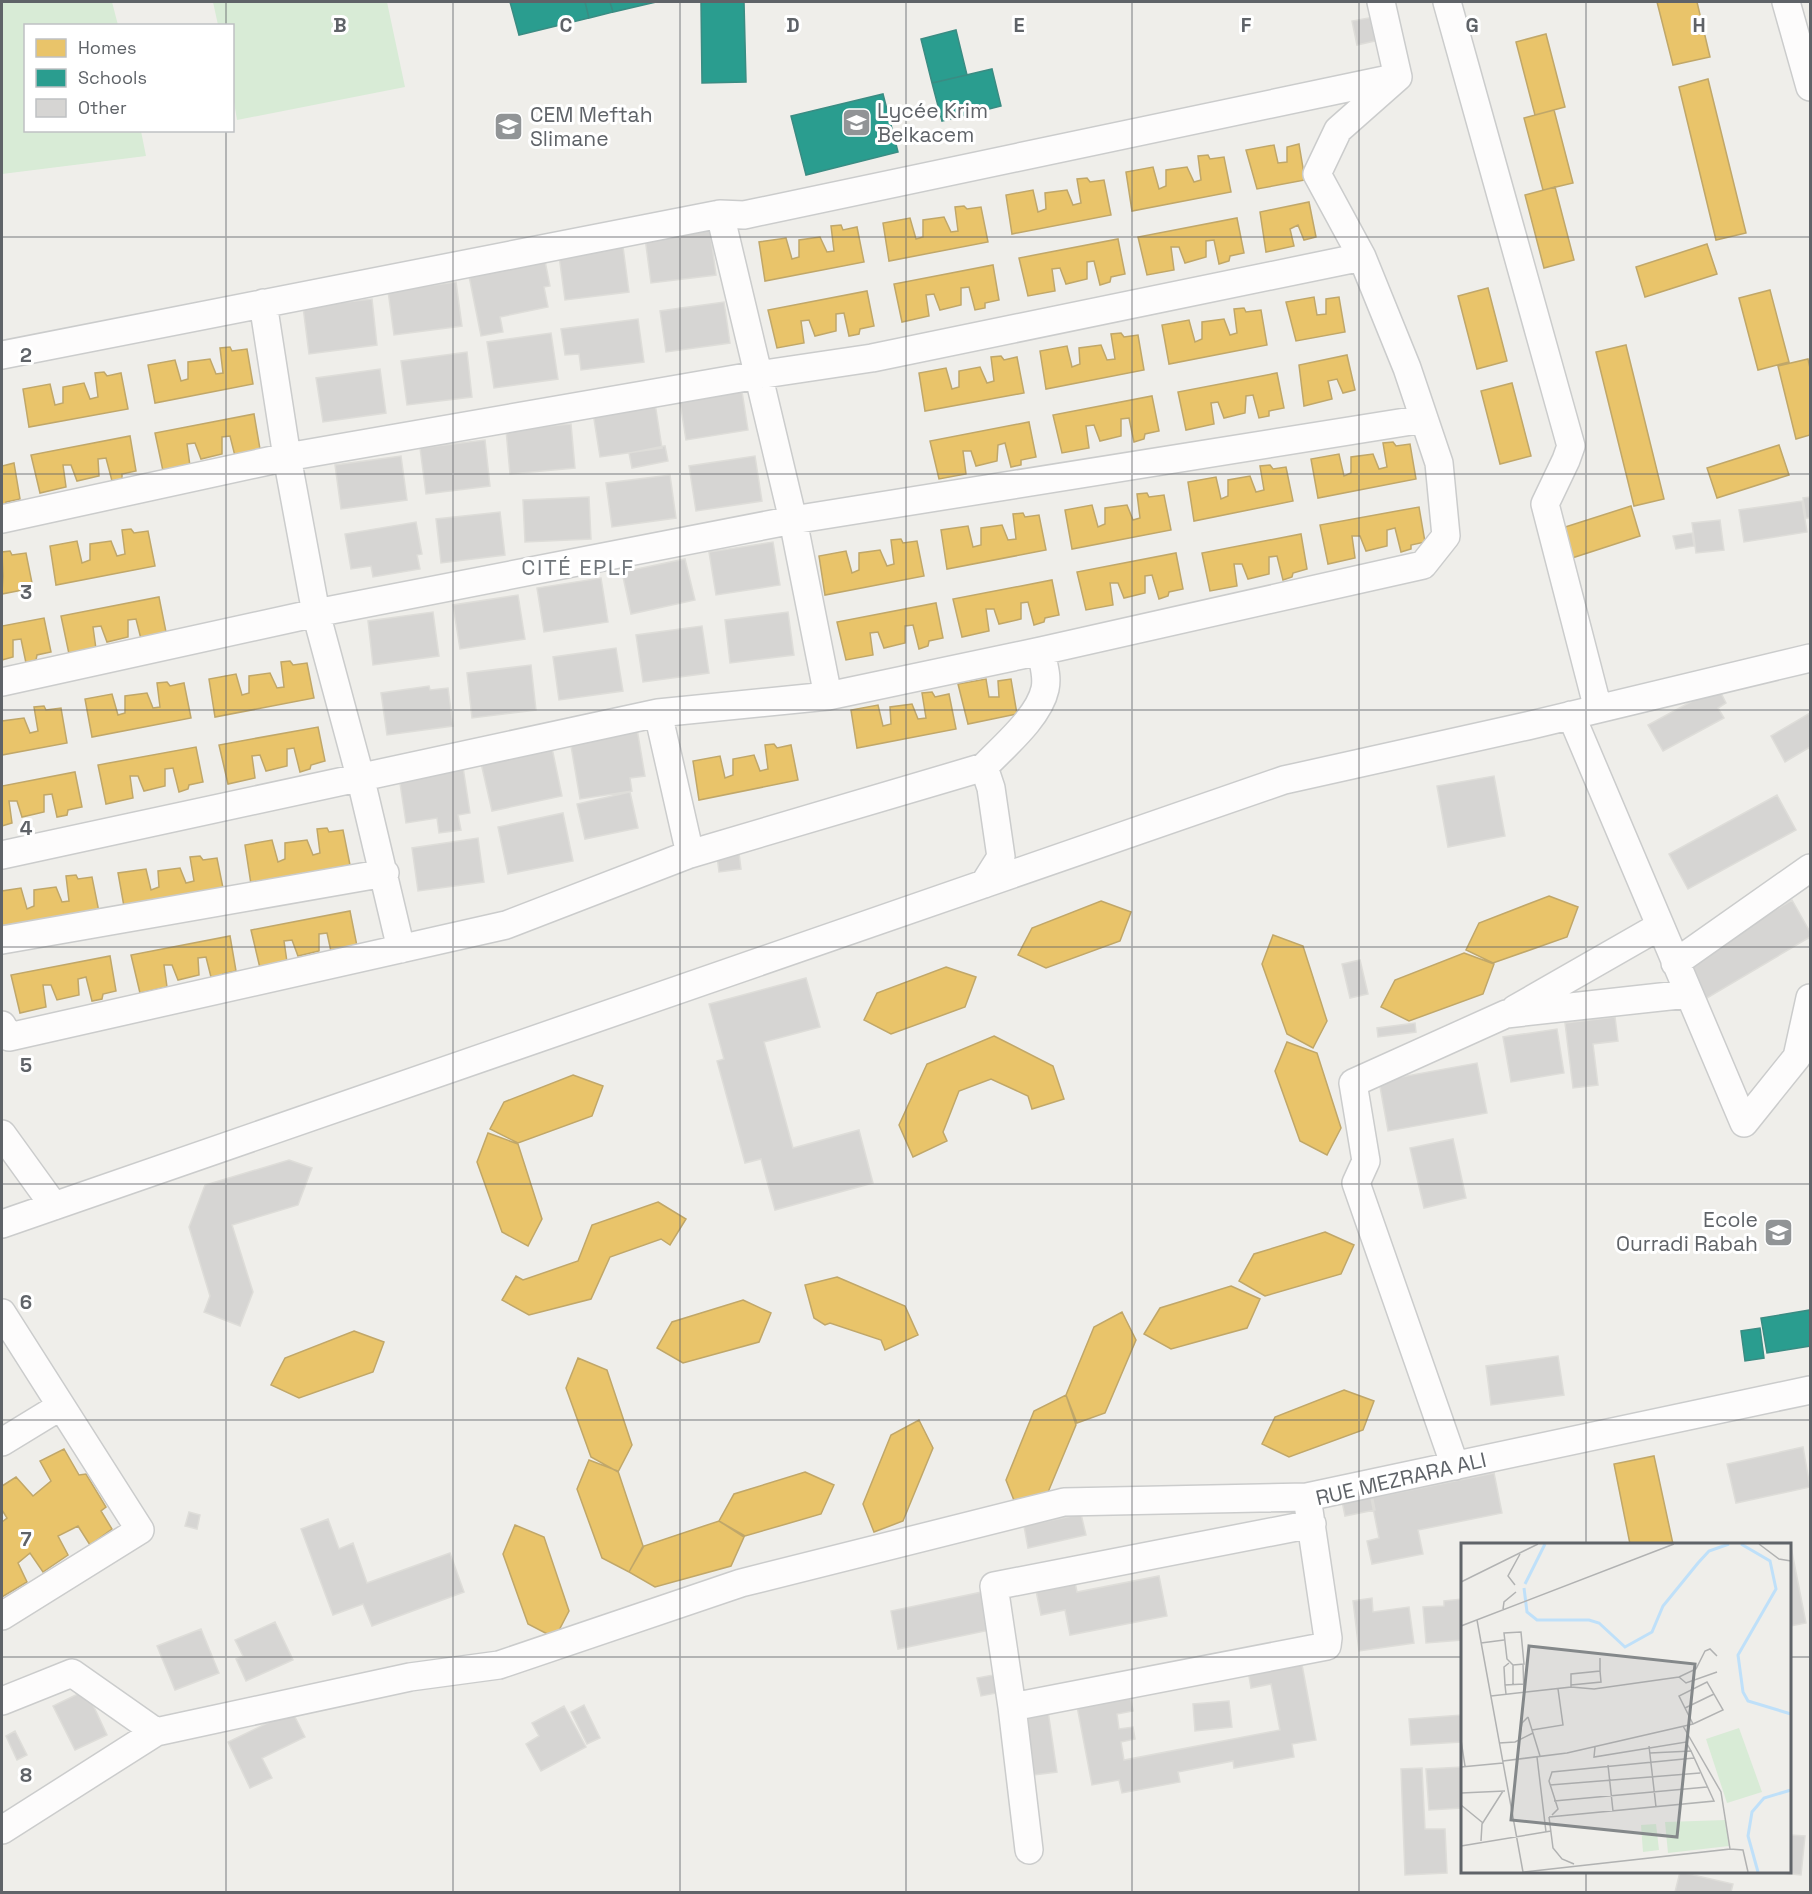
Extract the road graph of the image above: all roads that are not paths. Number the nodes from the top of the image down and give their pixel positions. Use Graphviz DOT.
graph roads {
  1 [pos="1381,2"];
  2 [pos="1447,2"];
  3 [pos="1785,2"];
  4 [pos="1398,77"];
  5 [pos="1810,87"];
  6 [pos="720,214"];
  7 [pos="1362,257"];
  8 [pos="263,303"];
  9 [pos="2,355"];
  10 [pos="758,375"];
  11 [pos="1424,419"];
  12 [pos="287,457"];
  13 [pos="2,519"];
  14 [pos="793,520"];
  15 [pos="316,613"];
  16 [pos="1041,651"];
  17 [pos="1810,658"];
  18 [pos="2,682"];
  19 [pos="828,696"];
  20 [pos="1598,709"];
  21 [pos="658,713"];
  22 [pos="1571,716"];
  23 [pos="984,767"];
  24 [pos="360,776"];
  25 [pos="690,854"];
  26 [pos="2,855"];
  27 [pos="385,873"];
  28 [pos="1810,874"];
  29 [pos="984,884"];
  30 [pos="1660,926"];
  31 [pos="2,940"];
  32 [pos="401,949"];
  33 [pos="1675,963"];
  34 [pos="1688,994"];
  35 [pos="1810,998"];
  36 [pos="1506,1014"];
  37 [pos="2,1025"];
  38 [pos="2,1134"];
  39 [pos="54,1206"];
  40 [pos="2,1224"];
  41 [pos="2,1313"];
  42 [pos="1810,1390"];
  43 [pos="61,1406"];
  44 [pos="2,1442"];
  45 [pos="1455,1466"];
  46 [pos="1307,1497"];
  47 [pos="1312,1524"];
  48 [pos="2,1616"];
  49 [pos="2,1701"];
  50 [pos="1012,1707"];
  51 [pos="156,1732"];
  52 [pos="2,1830"];
  53 [pos="1029,1850"];
  1 -- 4 [label="street"];
  2 -- 20 [label="street"];
  3 -- 5 [label="street"];
  4 -- 6 [label="street"];
  4 -- 7 [label="street"];
  6 -- 8 [label="street"];
  6 -- 10 [label="street"];
  7 -- 10 [label="street"];
  7 -- 11 [label="street"];
  8 -- 9 [label="street"];
  8 -- 12 [label="street"];
  10 -- 12 [label="street"];
  10 -- 14 [label="street"];
  11 -- 14 [label="street"];
  11 -- 16 [label="street"];
  12 -- 13 [label="street"];
  12 -- 15 [label="street"];
  14 -- 15 [label="street"];
  14 -- 19 [label="street"];
  15 -- 18 [label="street"];
  15 -- 24 [label="street"];
  16 -- 19 [label="street"];
  16 -- 23 [label="street"];
  17 -- 20 [label="street"];
  19 -- 21 [label="street"];
  20 -- 22 [label="street"];
  21 -- 24 [label="street"];
  21 -- 25 [label="street"];
  22 -- 29 [label="street"];
  22 -- 30 [label="street"];
  23 -- 25 [label="street"];
  23 -- 29 [label="street"];
  24 -- 26 [label="street"];
  24 -- 27 [label="street"];
  25 -- 32 [label="street"];
  27 -- 31 [label="street"];
  27 -- 32 [label="street"];
  28 -- 33 [label="street"];
  29 -- 39 [label="street"];
  30 -- 33 [label="street"];
  30 -- 36 [label="street"];
  32 -- 37 [label="street"];
  33 -- 34 [label="street"];
  34 -- 35 [label="street"];
  34 -- 36 [label="street"];
  36 -- 45 [label="street"];
  38 -- 39 [label="street"];
  39 -- 40 [label="street"];
  41 -- 43 [label="street"];
  42 -- 45 [label="street, RUE MEZRARA ALI"];
  43 -- 44 [label="street"];
  43 -- 48 [label="street"];
  45 -- 46 [label="street, RUE MEZRARA ALI"];
  46 -- 47 [label="street, RUE MEZRARA ALI"];
  46 -- 51 [label="street"];
  47 -- 50 [label="street, RUE MEZRARA ALI"];
  47 -- 50 [label="street"];
  49 -- 51 [label="street"];
  50 -- 53 [label="street"];
  51 -- 52 [label="street"];
}
